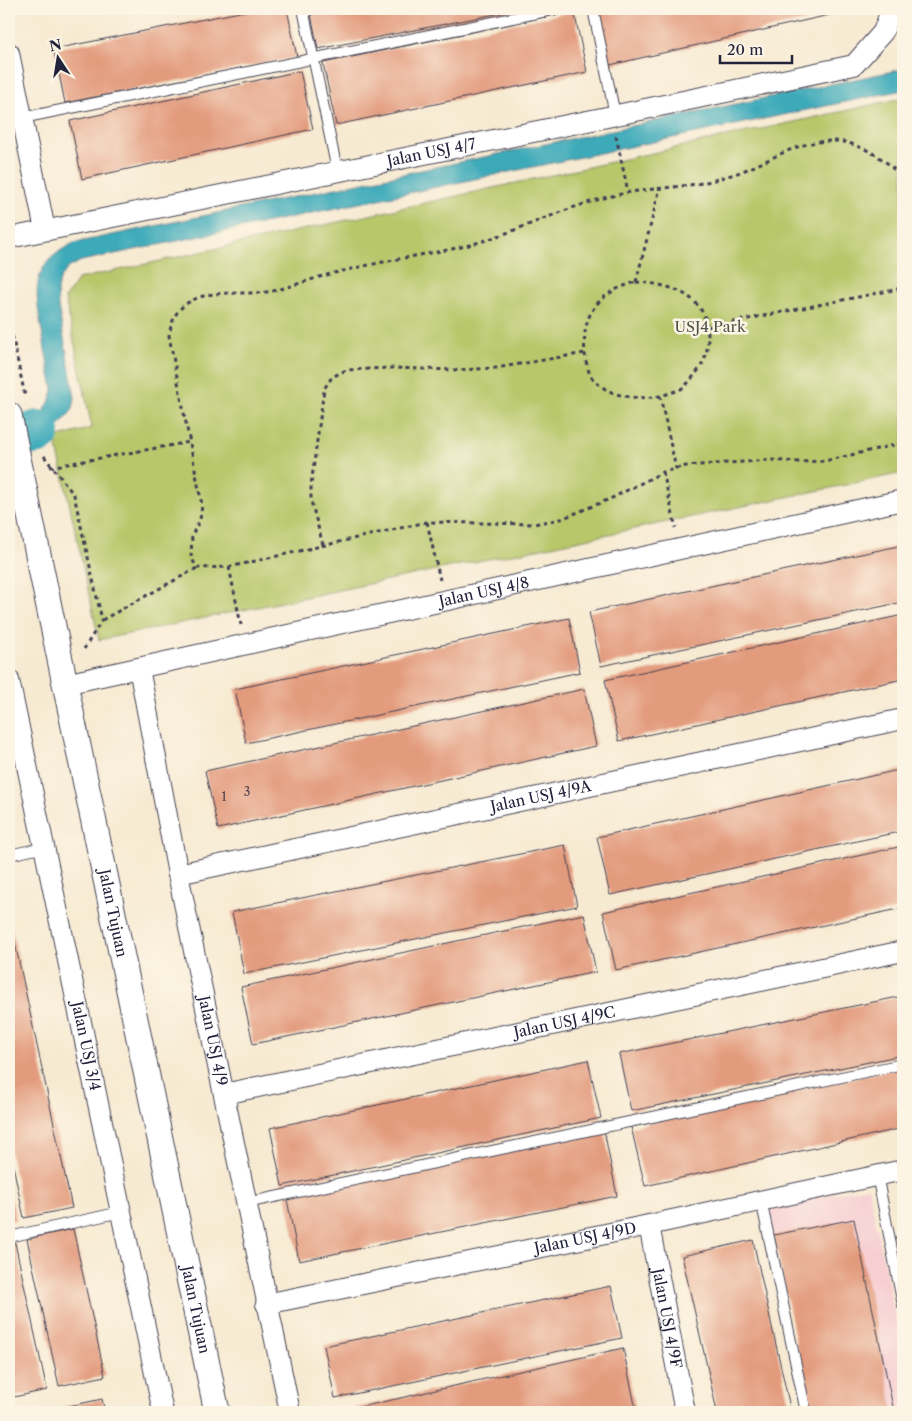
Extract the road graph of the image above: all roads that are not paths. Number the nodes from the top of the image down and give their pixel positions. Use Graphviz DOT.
graph roads {
  1 [pos="303,9"];
  2 [pos="557,9"];
  3 [pos="593,9"];
  4 [pos="889,9"];
  5 [pos="9,53"];
  6 [pos="313,58"];
  7 [pos="615,115"];
  8 [pos="22,118"];
  9 [pos="337,170"];
  10 [pos="45,230"];
  11 [pos="9,238"];
  12 [pos="9,414"];
  13 [pos="903,500"];
  14 [pos="139,668"];
  15 [pos="9,680"];
  16 [pos="65,684"];
  17 [pos="903,719"];
  18 [pos="45,847"];
  19 [pos="9,855"];
  20 [pos="178,874"];
  21 [pos="903,951"];
  22 [pos="903,1064"];
  23 [pos="224,1094"];
  24 [pos="903,1170"];
  25 [pos="876,1175"];
  26 [pos="761,1200"];
  27 [pos="246,1203"];
  28 [pos="120,1212"];
  29 [pos="649,1225"];
  30 [pos="9,1237"];
  31 [pos="266,1304"];
  32 [pos="903,1305"];
  33 [pos="163,1412"];
  34 [pos="217,1412"];
  35 [pos="290,1412"];
  36 [pos="685,1412"];
  37 [pos="806,1412"];
  1 -- 6 [label="lane"];
  2 -- 6 [label="lane"];
  3 -- 7 [label="lane"];
  4 -- 7 [label="street, Jalan USJ 4/7"];
  5 -- 8 [label="street"];
  6 -- 8 [label="lane"];
  6 -- 9 [label="lane"];
  7 -- 9 [label="street, Jalan USJ 4/7"];
  8 -- 10 [label="street"];
  9 -- 10 [label="street, Jalan USJ 4/7"];
  10 -- 11 [label="street, Jalan USJ 4/7"];
  12 -- 16 [label="street, Jalan Tujuan"];
  13 -- 14 [label="street, Jalan USJ 4/8"];
  14 -- 16 [label="street, Jalan USJ 4/8"];
  14 -- 20 [label="street, Jalan USJ 4/9"];
  15 -- 18 [label="street, Jalan USJ 3/4"];
  16 -- 34 [label="street, Jalan Tujuan"];
  17 -- 20 [label="street, Jalan USJ 4/9A"];
  18 -- 19 [label="lane"];
  18 -- 28 [label="street, Jalan USJ 3/4"];
  20 -- 23 [label="street, Jalan USJ 4/9"];
  21 -- 23 [label="street, Jalan USJ 4/9C"];
  22 -- 27 [label="lane"];
  23 -- 27 [label="street, Jalan USJ 4/9"];
  24 -- 25 [label="street, Jalan USJ 4/9D"];
  25 -- 26 [label="street, Jalan USJ 4/9D"];
  25 -- 32 [label="lane"];
  26 -- 29 [label="street, Jalan USJ 4/9D"];
  26 -- 37 [label="lane"];
  27 -- 31 [label="street, Jalan USJ 4/9"];
  28 -- 30 [label="lane"];
  28 -- 33 [label="street, Jalan USJ 3/4"];
  29 -- 31 [label="street, Jalan USJ 4/9D"];
  29 -- 36 [label="street, Jalan USJ 4/9F"];
  31 -- 35 [label="street, Jalan USJ 4/9"];
}
